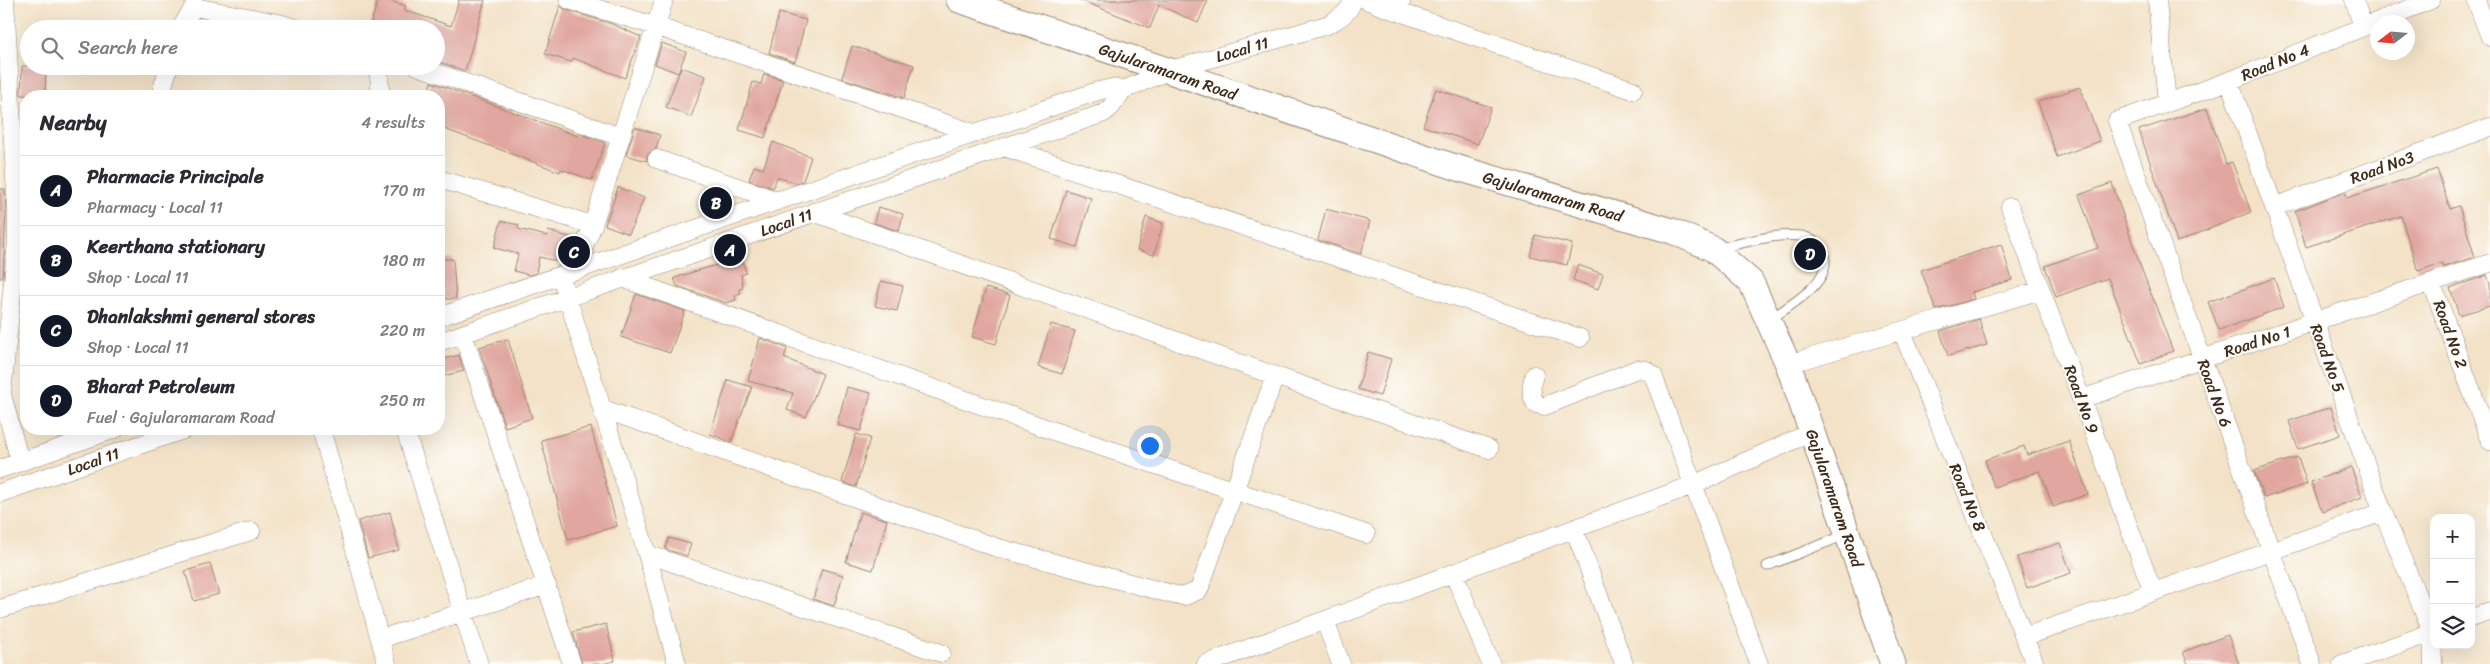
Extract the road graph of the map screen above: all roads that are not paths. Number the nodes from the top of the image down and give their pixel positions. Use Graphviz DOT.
graph roads {
  1 [pos="5,0"];
  2 [pos="569,0"];
  3 [pos="664,0"];
  4 [pos="959,0"];
  5 [pos="1353,0"];
  6 [pos="1402,0"];
  7 [pos="2157,0"];
  8 [pos="2354,0"];
  9 [pos="2431,0"];
  10 [pos="2476,0"];
  11 [pos="1374,3"];
  12 [pos="193,4"];
  13 [pos="185,20"];
  14 [pos="265,20"];
  15 [pos="656,26"];
  16 [pos="2364,26"];
  17 [pos="2490,36"];
  18 [pos="1168,71"];
  19 [pos="166,75"];
  20 [pos="379,75"];
  21 [pos="443,75"];
  22 [pos="2229,81"];
  23 [pos="162,90"];
  24 [pos="380,90"];
  25 [pos="1124,90"];
  26 [pos="1633,90"];
  27 [pos="2167,103"];
  28 [pos="2117,121"];
  29 [pos="6,126"];
  30 [pos="2490,127"];
  31 [pos="974,133"];
  32 [pos="621,137"];
  33 [pos="937,145"];
  34 [pos="1004,147"];
  35 [pos="657,159"];
  36 [pos="946,167"];
  37 [pos="445,181"];
  38 [pos="778,201"];
  39 [pos="2010,207"];
  40 [pos="2274,207"];
  41 [pos="813,212"];
  42 [pos="740,213"];
  43 [pos="593,225"];
  44 [pos="748,235"];
  45 [pos="1713,249"];
  46 [pos="2490,264"];
  47 [pos="567,273"];
  48 [pos="622,278"];
  49 [pos="2432,284"];
  50 [pos="2041,290"];
  51 [pos="567,297"];
  52 [pos="5,310"];
  53 [pos="445,315"];
  54 [pos="1768,321"];
  55 [pos="2315,322"];
  56 [pos="1902,331"];
  57 [pos="463,334"];
  58 [pos="1580,338"];
  59 [pos="445,340"];
  60 [pos="2203,359"];
  61 [pos="1788,364"];
  62 [pos="1275,376"];
  63 [pos="1534,376"];
  64 [pos="2082,399"];
  65 [pos="603,409"];
  66 [pos="1812,432"];
  67 [pos="98,435"];
  68 [pos="169,435"];
  69 [pos="323,435"];
  70 [pos="407,435"];
  71 [pos="2490,441"];
  72 [pos="1489,450"];
  73 [pos="20,462"];
  74 [pos="0,468"];
  75 [pos="1694,485"];
  76 [pos="1234,489"];
  77 [pos="0,493"];
  78 [pos="2383,512"];
  79 [pos="251,531"];
  80 [pos="1575,531"];
  81 [pos="1366,534"];
  82 [pos="1848,534"];
  83 [pos="2271,551"];
  84 [pos="647,554"];
  85 [pos="1767,566"];
  86 [pos="1454,574"];
  87 [pos="547,585"];
  88 [pos="2153,592"];
  89 [pos="0,609"];
  90 [pos="462,612"];
  91 [pos="2490,612"];
  92 [pos="2475,617"];
  93 [pos="1325,621"];
  94 [pos="2430,625"];
  95 [pos="2430,633"];
  96 [pos="2024,637"];
  97 [pos="380,639"];
  98 [pos="2433,649"];
  99 [pos="941,653"];
  100 [pos="387,664"];
  101 [pos="478,664"];
  102 [pos="572,664"];
  103 [pos="677,664"];
  104 [pos="1206,664"];
  105 [pos="1341,664"];
  106 [pos="1491,664"];
  107 [pos="1624,664"];
  108 [pos="1759,664"];
  109 [pos="1893,664"];
  110 [pos="2034,664"];
  111 [pos="2312,664"];
  112 [pos="2342,664"];
  113 [pos="2433,664"];
  1 -- 29 [label="street"];
  2 -- 15 [label="street"];
  3 -- 15 [label="street"];
  4 -- 18 [label="main road, Gajularamaram Road"];
  5 -- 18 [label="street, Local 11"];
  6 -- 11 [label="street"];
  7 -- 27 [label="street"];
  8 -- 16 [label="street"];
  9 -- 16 [label="street, Road No 4"];
  10 -- 17 [label="street"];
  11 -- 26 [label="street"];
  12 -- 13 [label="street"];
  12 -- 14 [label="street"];
  15 -- 31 [label="street"];
  15 -- 32 [label="street"];
  16 -- 22 [label="street, Road No 4"];
  18 -- 25 [label="street, Local 11"];
  18 -- 45 [label="main road, Gajularamaram Road"];
  19 -- 23 [label="street"];
  20 -- 24 [label="street"];
  21 -- 32 [label="street"];
  22 -- 27 [label="street, Road No 4"];
  22 -- 40 [label="street, Road No 5"];
  25 -- 31 [label="street, Local 11"];
  25 -- 34 [label="street, Local 11"];
  27 -- 28 [label="street, Road No 4"];
  28 -- 60 [label="street, Road No 6"];
  29 -- 52 [label="street"];
  30 -- 40 [label="street, Road No3"];
  31 -- 33 [label="street, Local 11"];
  32 -- 43 [label="street"];
  33 -- 36 [label="street"];
  33 -- 38 [label="street, Local 11"];
  34 -- 36 [label="street, Local 11"];
  34 -- 58 [label="street"];
  35 -- 38 [label="street"];
  36 -- 41 [label="street, Local 11"];
  37 -- 43 [label="street"];
  38 -- 42 [label="street, Local 11"];
  39 -- 50 [label="street, Road No 9"];
  40 -- 55 [label="street, Road No 5"];
  41 -- 44 [label="street, Local 11"];
  41 -- 62 [label="street"];
  42 -- 44 [label="street"];
  42 -- 47 [label="street, Local 11"];
  43 -- 47 [label="street"];
  44 -- 48 [label="street, Local 11"];
  45 -- 54 [label="main road, Gajularamaram Road"];
  45 -- 54 [label="lane"];
  46 -- 49 [label="street, Road No 1"];
  47 -- 51 [label="street"];
  47 -- 53 [label="street, Local 11"];
  48 -- 51 [label="street, Local 11"];
  48 -- 76 [label="street"];
  49 -- 55 [label="street, Road No 1"];
  49 -- 71 [label="street, Road No 2"];
  50 -- 56 [label="street"];
  50 -- 64 [label="street, Road No 9"];
  51 -- 57 [label="street, Local 11"];
  51 -- 65 [label="street"];
  52 -- 73 [label="street"];
  54 -- 61 [label="main road, Gajularamaram Road"];
  55 -- 60 [label="street, Road No 1"];
  55 -- 78 [label="street, Road No 5"];
  56 -- 61 [label="street"];
  56 -- 96 [label="street, Road No 8"];
  57 -- 59 [label="street, Local 11"];
  57 -- 87 [label="street"];
  60 -- 64 [label="street, Road No 1"];
  60 -- 83 [label="street, Road No 6"];
  61 -- 66 [label="main road, Gajularamaram Road"];
  62 -- 72 [label="street"];
  62 -- 76 [label="street"];
  63 -- 75 [label="street"];
  64 -- 88 [label="street, Road No 9"];
  65 -- 76 [label="street"];
  65 -- 84 [label="street"];
  66 -- 75 [label="street"];
  66 -- 82 [label="main road, Gajularamaram Road"];
  67 -- 73 [label="street, Local 11"];
  68 -- 77 [label="street, Local 11"];
  69 -- 97 [label="street"];
  70 -- 90 [label="street"];
  73 -- 74 [label="street, Local 11"];
  75 -- 80 [label="street"];
  75 -- 108 [label="street"];
  76 -- 81 [label="street"];
  78 -- 83 [label="street"];
  78 -- 94 [label="street, Road No 5"];
  79 -- 89 [label="street"];
  80 -- 86 [label="street"];
  80 -- 107 [label="street"];
  82 -- 85 [label="lane"];
  82 -- 109 [label="main road, Gajularamaram Road"];
  83 -- 88 [label="street"];
  83 -- 111 [label="street, Road No 6"];
  84 -- 99 [label="street"];
  84 -- 103 [label="street"];
  86 -- 93 [label="street"];
  86 -- 106 [label="street"];
  87 -- 90 [label="street"];
  87 -- 102 [label="street"];
  88 -- 96 [label="street"];
  90 -- 97 [label="street"];
  90 -- 101 [label="street"];
  91 -- 92 [label="street"];
  93 -- 104 [label="street"];
  93 -- 105 [label="street"];
  95 -- 112 [label="street"];
  96 -- 110 [label="street, Road No 8"];
  97 -- 100 [label="street"];
  98 -- 113 [label="street"];
}
